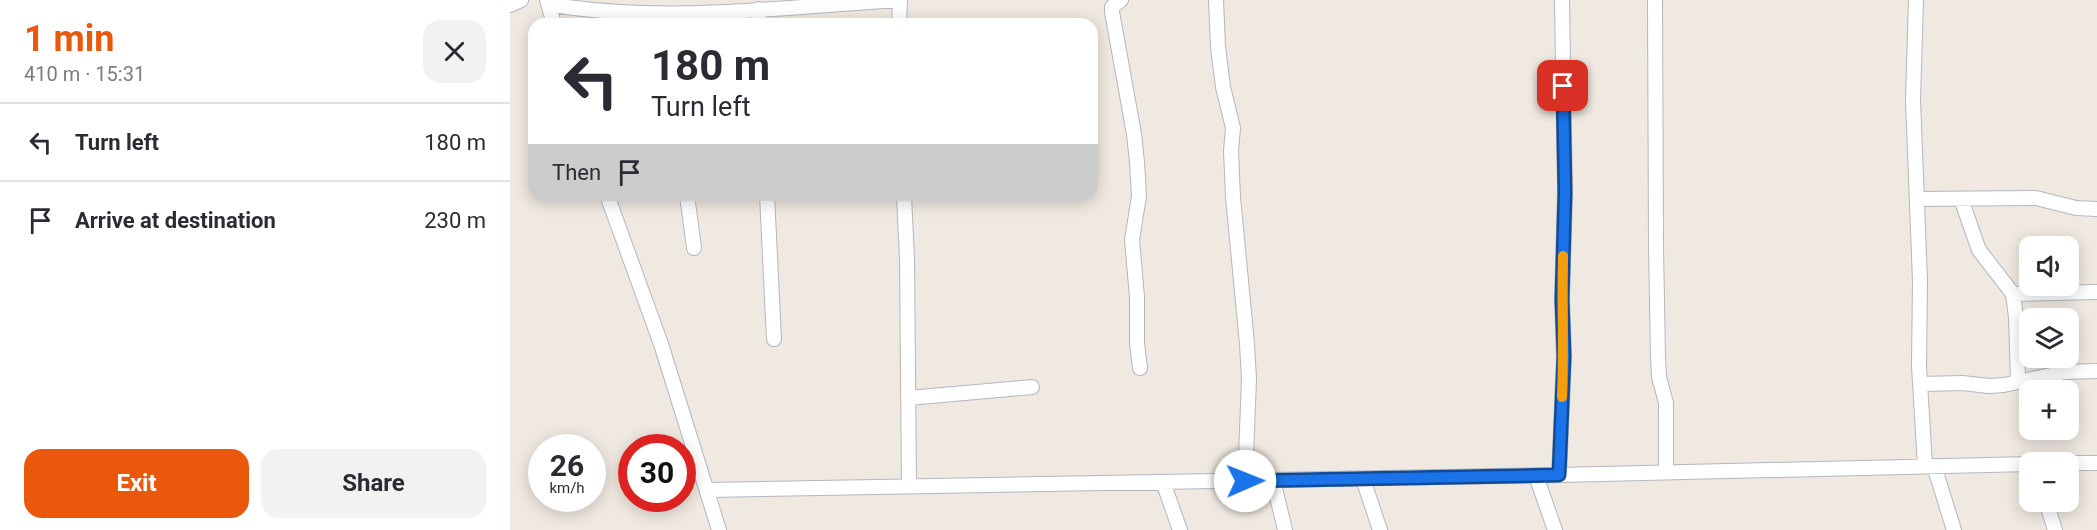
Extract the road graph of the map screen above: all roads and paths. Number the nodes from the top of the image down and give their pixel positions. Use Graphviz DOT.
graph roads {
  1 [pos="521,0"];
  2 [pos="899,0"];
  3 [pos="1121,0"];
  4 [pos="1216,0"];
  5 [pos="1562,0"];
  6 [pos="1655,0"];
  7 [pos="1916,0"];
  8 [pos="547,2"];
  9 [pos="510,5"];
  10 [pos="759,9"];
  11 [pos="552,18"];
  12 [pos="760,18"];
  13 [pos="899,18"];
  14 [pos="1918,199"];
  15 [pos="1961,199"];
  16 [pos="609,201"];
  17 [pos="688,201"];
  18 [pos="767,201"];
  19 [pos="904,201"];
  20 [pos="2097,209"];
  21 [pos="694,248"];
  22 [pos="2097,292"];
  23 [pos="2013,294"];
  24 [pos="774,339"];
  25 [pos="1140,368"];
  26 [pos="2097,371"];
  27 [pos="2018,382"];
  28 [pos="1920,384"];
  29 [pos="1032,387"];
  30 [pos="909,398"];
  31 [pos="2079,463"];
  32 [pos="2097,463"];
  33 [pos="2019,464"];
  34 [pos="1929,466"];
  35 [pos="1666,472"];
  36 [pos="1559,475"];
  37 [pos="1536,476"];
  38 [pos="1363,479"];
  39 [pos="1273,480"];
  40 [pos="1245,481"];
  41 [pos="1163,482"];
  42 [pos="909,486"];
  43 [pos="707,490"];
  44 [pos="2049,512"];
  45 [pos="719,530"];
  46 [pos="1179,530"];
  47 [pos="1285,530"];
  48 [pos="1380,530"];
  49 [pos="1555,530"];
  50 [pos="1954,530"];
  51 [pos="2055,530"];
  1 -- 9 [label="street"];
  2 -- 10 [label="street"];
  2 -- 13 [label="street"];
  3 -- 25 [label="street"];
  4 -- 40 [label="street"];
  5 -- 36 [label="street"];
  6 -- 35 [label="street"];
  7 -- 14 [label="street"];
  8 -- 10 [label="street"];
  8 -- 11 [label="street"];
  10 -- 12 [label="street"];
  14 -- 15 [label="street"];
  14 -- 28 [label="street"];
  15 -- 20 [label="street"];
  15 -- 23 [label="street"];
  16 -- 43 [label="street"];
  17 -- 21 [label="street"];
  18 -- 24 [label="street"];
  19 -- 30 [label="street"];
  22 -- 23 [label="street"];
  23 -- 27 [label="street"];
  26 -- 27 [label="street"];
  27 -- 28 [label="street"];
  28 -- 34 [label="street"];
  29 -- 30 [label="street"];
  30 -- 42 [label="street"];
  31 -- 32 [label="street"];
  33 -- 34 [label="street"];
  34 -- 35 [label="street"];
  34 -- 50 [label="street"];
  35 -- 36 [label="street"];
  36 -- 37 [label="street"];
  37 -- 38 [label="street"];
  37 -- 49 [label="street"];
  38 -- 39 [label="street"];
  38 -- 48 [label="street"];
  39 -- 40 [label="street"];
  39 -- 47 [label="street"];
  40 -- 41 [label="street"];
  41 -- 42 [label="street"];
  41 -- 46 [label="street"];
  42 -- 43 [label="street"];
  43 -- 45 [label="street"];
  44 -- 51 [label="street"];
}
